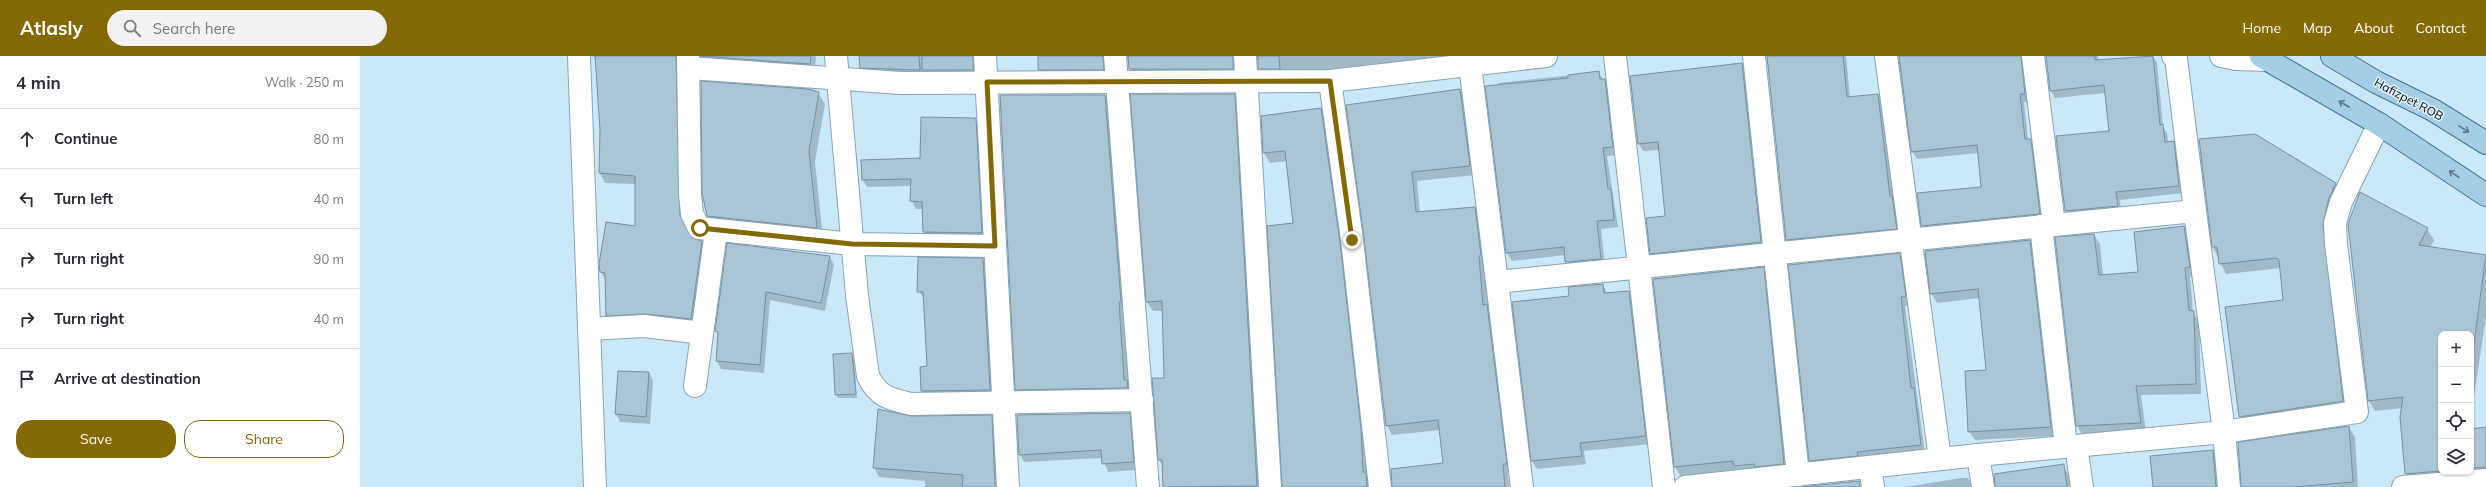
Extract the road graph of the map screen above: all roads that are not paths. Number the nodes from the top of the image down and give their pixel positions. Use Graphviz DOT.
graph roads {
  1 [pos="579,56"];
  2 [pos="836,56"];
  3 [pos="985,56"];
  4 [pos="1115,56"];
  5 [pos="1245,56"];
  6 [pos="1546,56"];
  7 [pos="1615,56"];
  8 [pos="1754,56"];
  9 [pos="1886,56"];
  10 [pos="2033,56"];
  11 [pos="2173,56"];
  12 [pos="2221,56"];
  13 [pos="2332,56"];
  14 [pos="2265,58"];
  15 [pos="689,62"];
  16 [pos="1394,65"];
  17 [pos="1470,65"];
  18 [pos="837,78"];
  19 [pos="1247,81"];
  20 [pos="1330,81"];
  21 [pos="987,82"];
  22 [pos="1118,82"];
  23 [pos="2380,124"];
  24 [pos="2486,144"];
  25 [pos="2486,195"];
  26 [pos="2195,211"];
  27 [pos="2047,225"];
  28 [pos="716,231"];
  29 [pos="1910,240"];
  30 [pos="852,244"];
  31 [pos="995,246"];
  32 [pos="1775,254"];
  33 [pos="1639,267"];
  34 [pos="1496,282"];
  35 [pos="589,329"];
  36 [pos="702,333"];
  37 [pos="695,386"];
  38 [pos="1142,400"];
  39 [pos="1004,404"];
  40 [pos="2224,432"];
  41 [pos="2071,446"];
  42 [pos="1978,455"];
  43 [pos="1940,459"];
  44 [pos="1798,474"];
  45 [pos="1871,477"];
  46 [pos="2486,480"];
  47 [pos="1774,482"];
  48 [pos="596,487"];
  49 [pos="1008,487"];
  50 [pos="1148,487"];
  51 [pos="1270,487"];
  52 [pos="1380,487"];
  53 [pos="1522,487"];
  54 [pos="1664,487"];
  55 [pos="1685,487"];
  56 [pos="1983,487"];
  57 [pos="2082,487"];
  58 [pos="2229,487"];
  59 [pos="2405,487"];
  1 -- 35 [label="street"];
  2 -- 18 [label="street"];
  3 -- 21 [label="street"];
  4 -- 22 [label="street"];
  5 -- 19 [label="street"];
  6 -- 17 [label="street"];
  7 -- 33 [label="street"];
  8 -- 32 [label="street"];
  9 -- 29 [label="street"];
  10 -- 27 [label="street"];
  11 -- 26 [label="street"];
  12 -- 14 [label="street"];
  13 -- 24 [label="main road, Hafizpet ROB, one-way"];
  23 -- 14 [label="main road, one-way"];
  15 -- 18 [label="street"];
  15 -- 28 [label="street"];
  16 -- 17 [label="street"];
  16 -- 20 [label="street"];
  17 -- 34 [label="street"];
  18 -- 21 [label="street"];
  18 -- 30 [label="street"];
  19 -- 20 [label="street"];
  19 -- 22 [label="street"];
  19 -- 51 [label="street"];
  20 -- 52 [label="street"];
  21 -- 22 [label="street"];
  21 -- 31 [label="street"];
  22 -- 38 [label="street"];
  25 -- 23 [label="main road, one-way"];
  23 -- 40 [label="street"];
  26 -- 27 [label="street"];
  26 -- 40 [label="street"];
  27 -- 29 [label="street"];
  27 -- 41 [label="street"];
  28 -- 30 [label="street"];
  28 -- 36 [label="street"];
  29 -- 32 [label="street"];
  29 -- 43 [label="street"];
  30 -- 31 [label="street"];
  30 -- 39 [label="street"];
  31 -- 39 [label="street"];
  32 -- 33 [label="street"];
  32 -- 44 [label="street"];
  33 -- 34 [label="street"];
  33 -- 54 [label="street"];
  34 -- 53 [label="street"];
  35 -- 36 [label="street"];
  35 -- 48 [label="street"];
  36 -- 37 [label="street"];
  38 -- 39 [label="street"];
  38 -- 50 [label="street"];
  39 -- 49 [label="street"];
  40 -- 41 [label="street"];
  40 -- 58 [label="street"];
  41 -- 42 [label="street"];
  41 -- 57 [label="street"];
  42 -- 43 [label="street"];
  42 -- 56 [label="street"];
  43 -- 45 [label="street"];
  44 -- 45 [label="street"];
  44 -- 47 [label="street"];
  46 -- 59 [label="street"];
  47 -- 55 [label="street"];
}
